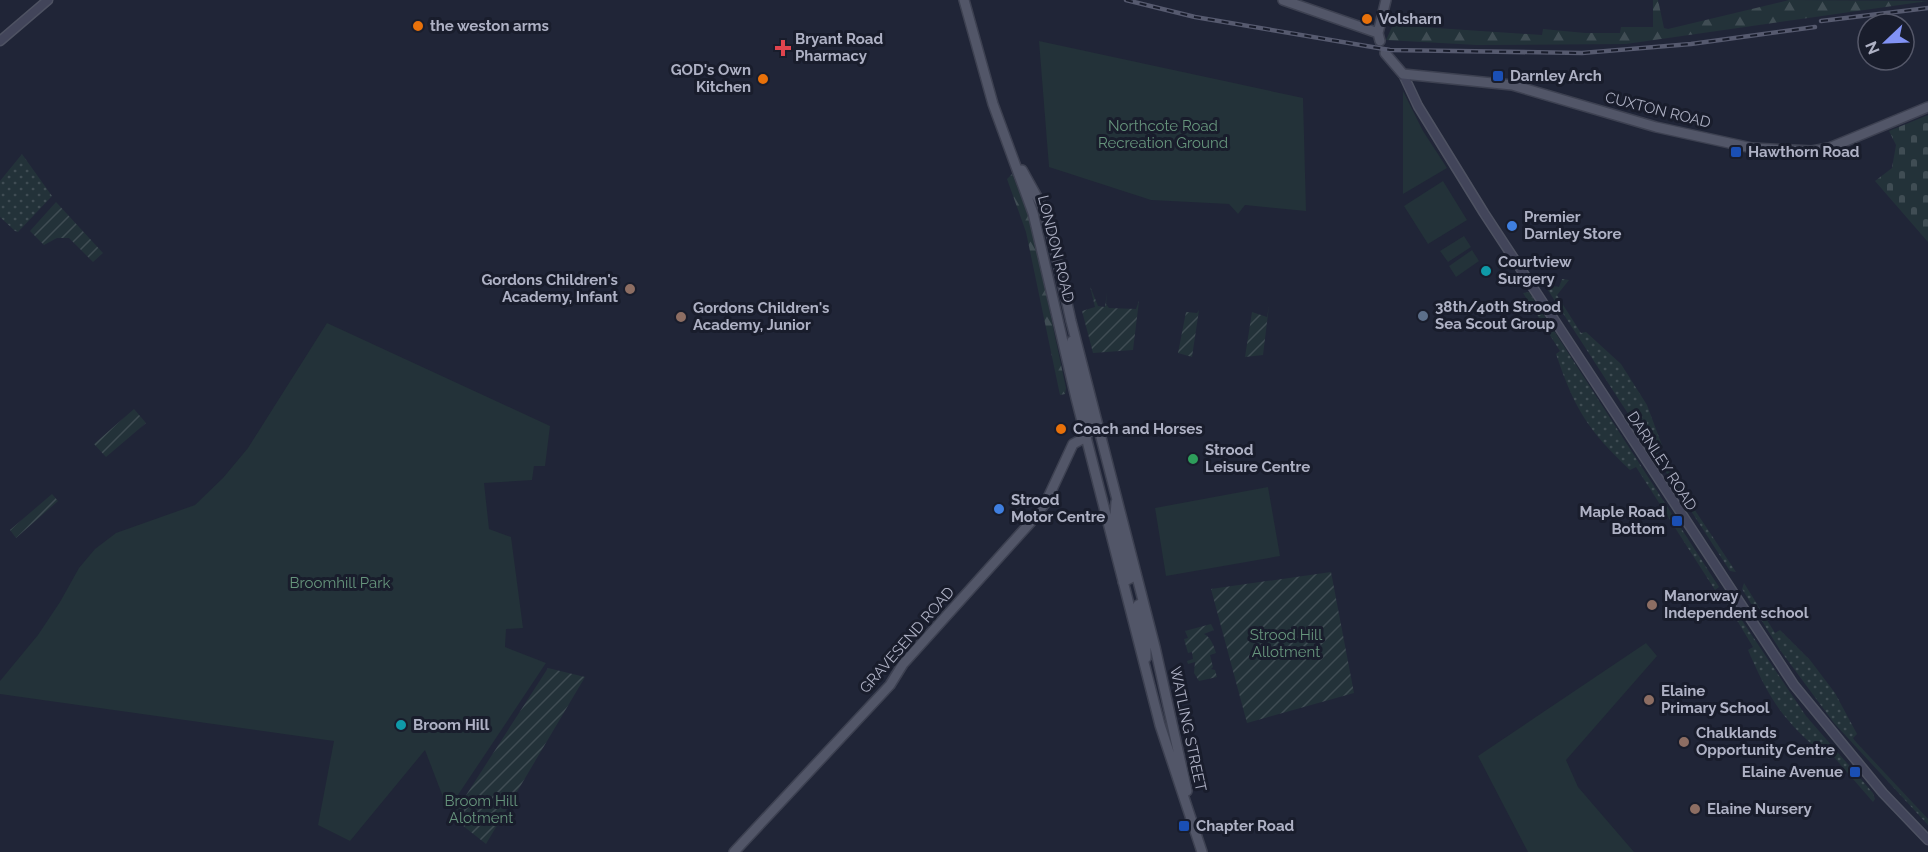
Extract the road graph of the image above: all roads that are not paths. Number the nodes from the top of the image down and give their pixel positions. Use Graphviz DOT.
graph roads {
  1 [pos="48,0"];
  2 [pos="964,0"];
  3 [pos="1283,0"];
  4 [pos="1386,0"];
  5 [pos="0,41"];
  6 [pos="1385,53"];
  7 [pos="1403,74"];
  8 [pos="1928,107"];
  9 [pos="1016,165"];
  10 [pos="1061,273"];
  11 [pos="1063,342"];
  12 [pos="1083,397"];
  13 [pos="1100,430"];
  14 [pos="1086,437"];
  15 [pos="1117,496"];
  16 [pos="1123,582"];
  17 [pos="1143,603"];
  18 [pos="1145,666"];
  19 [pos="1191,815"];
  20 [pos="1928,840"];
  21 [pos="734,852"];
  22 [pos="1202,852"];
  1 -- 5 [label="street"];
  2 -- 9 [label="main road, LONDON ROAD"];
  3 -- 4 [label="main road"];
  6 -- 7 [label="main road"];
  7 -- 8 [label="main road, CUXTON ROAD"];
  7 -- 20 [label="street, DARNLEY ROAD"];
  9 -- 10 [label="main road, LONDON ROAD"];
  9 -- 11 [label="main road, LONDON ROAD"];
  10 -- 11 [label="main road, LONDON ROAD"];
  10 -- 12 [label="main road, LONDON ROAD"];
  11 -- 12 [label="main road, LONDON ROAD"];
  12 -- 13 [label="main road, LONDON ROAD"];
  12 -- 14 [label="main road, LONDON ROAD"];
  13 -- 15 [label="main road, WATLING STREET"];
  14 -- 16 [label="main road, WATLING STREET"];
  14 -- 21 [label="main road, GRAVESEND ROAD"];
  15 -- 16 [label="main road, WATLING STREET"];
  15 -- 17 [label="main road, WATLING STREET"];
  16 -- 18 [label="main road, WATLING STREET"];
  17 -- 18 [label="main road, WATLING STREET"];
  17 -- 19 [label="main road, WATLING STREET"];
  18 -- 19 [label="main road, WATLING STREET"];
  19 -- 22 [label="main road"];
}
